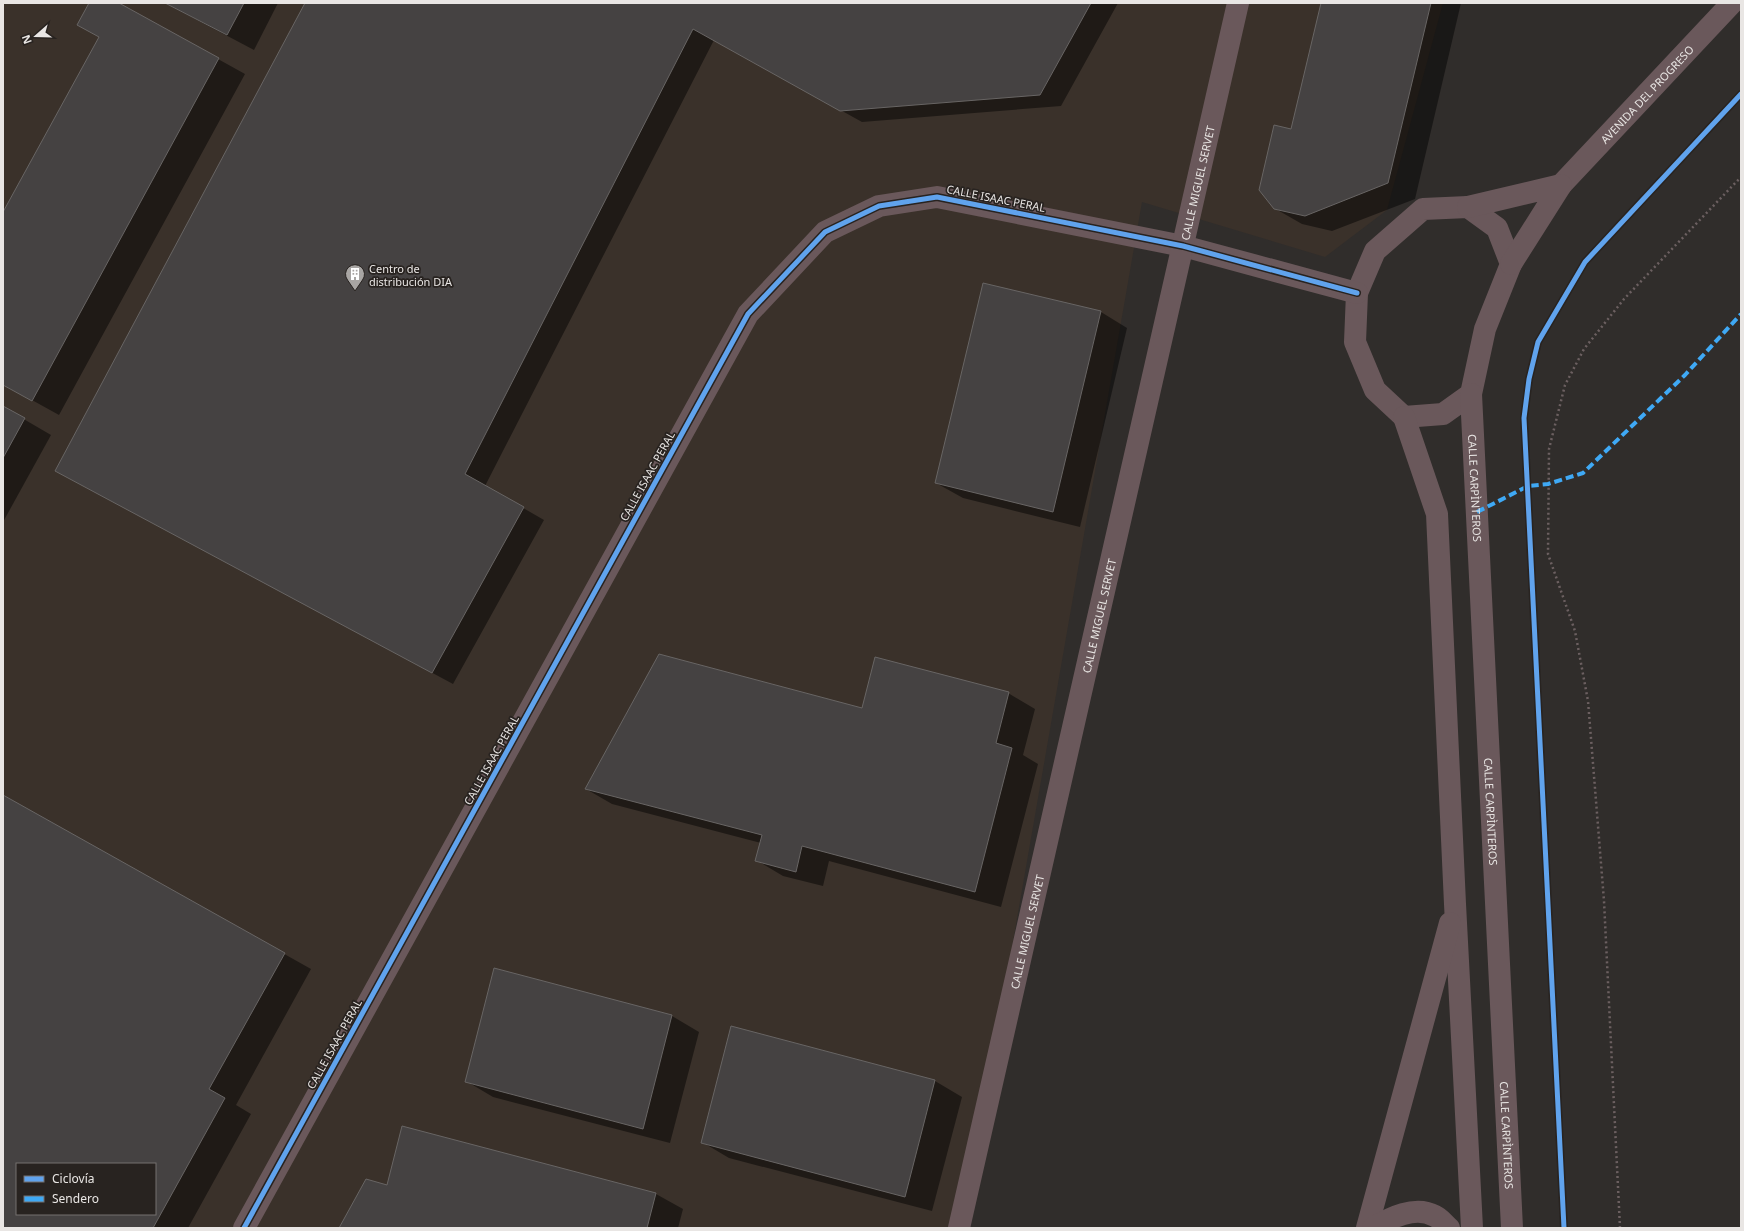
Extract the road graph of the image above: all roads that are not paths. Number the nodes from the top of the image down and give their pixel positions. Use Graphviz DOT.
graph roads {
  1 [pos="1238,3"];
  2 [pos="1732,3"];
  3 [pos="1561,184"];
  4 [pos="1468,207"];
  5 [pos="1183,246"];
  6 [pos="1511,264"];
  7 [pos="1357,293"];
  8 [pos="1471,394"];
  9 [pos="1404,416"];
  10 [pos="1455,904"];
  11 [pos="244,1228"];
  12 [pos="959,1228"];
  13 [pos="1367,1228"];
  14 [pos="1373,1228"];
  15 [pos="1449,1228"];
  16 [pos="1472,1228"];
  17 [pos="1512,1228"];
  1 -- 5 [label="street, CALLE MIGUEL SERVET"];
  2 -- 3 [label="street, AVENIDA DEL PROGRESO"];
  3 -- 4 [label="street"];
  3 -- 6 [label="street, AVENIDA DEL PROGRESO"];
  4 -- 6 [label="street"];
  4 -- 7 [label="street"];
  5 -- 7 [label="street, CALLE ISAAC PERAL"];
  5 -- 11 [label="street, CALLE ISAAC PERAL"];
  5 -- 12 [label="street, CALLE MIGUEL SERVET"];
  6 -- 8 [label="street, CALLE CARPÌNTEROS"];
  7 -- 9 [label="street"];
  8 -- 9 [label="street"];
  8 -- 17 [label="street, CALLE CARPÌNTEROS"];
  9 -- 10 [label="street"];
  10 -- 13 [label="street"];
  10 -- 16 [label="street"];
  14 -- 15 [label="street"];
}
